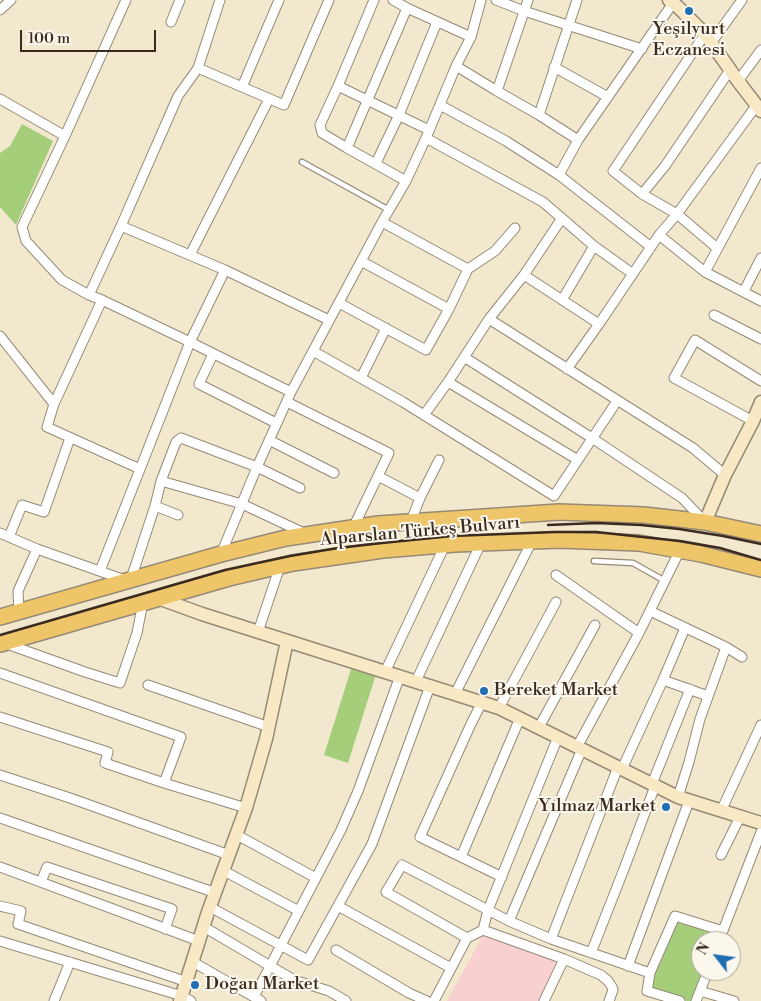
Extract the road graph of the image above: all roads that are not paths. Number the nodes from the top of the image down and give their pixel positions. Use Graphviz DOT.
graph roads {
  1 [pos="126,0"];
  2 [pos="180,0"];
  3 [pos="220,0"];
  4 [pos="279,0"];
  5 [pos="329,0"];
  6 [pos="374,0"];
  7 [pos="393,0"];
  8 [pos="481,0"];
  9 [pos="496,0"];
  10 [pos="528,0"];
  11 [pos="577,0"];
  12 [pos="742,0"];
  13 [pos="675,2"];
  14 [pos="407,8"];
  15 [pos="524,11"];
  16 [pos="171,22"];
  17 [pos="438,22"];
  18 [pos="568,25"];
  19 [pos="471,37"];
  20 [pos="708,39"];
  21 [pos="642,49"];
  22 [pos="761,50"];
  23 [pos="456,66"];
  24 [pos="554,67"];
  25 [pos="198,68"];
  26 [pos="730,70"];
  27 [pos="738,81"];
  28 [pos="338,86"];
  29 [pos="242,87"];
  30 [pos="497,91"];
  31 [pos="608,97"];
  32 [pos="0,99"];
  33 [pos="269,99"];
  34 [pos="368,100"];
  35 [pos="440,105"];
  36 [pos="758,108"];
  37 [pos="399,115"];
  38 [pos="539,115"];
  39 [pos="428,134"];
  40 [pos="65,136"];
  41 [pos="578,140"];
  42 [pos="347,148"];
  43 [pos="302,162"];
  44 [pos="376,163"];
  45 [pos="761,168"];
  46 [pos="559,175"];
  47 [pos="406,180"];
  48 [pos="642,194"];
  49 [pos="389,210"];
  50 [pos="677,214"];
  51 [pos="562,218"];
  52 [pos="382,222"];
  53 [pos="121,226"];
  54 [pos="515,228"];
  55 [pos="659,235"];
  56 [pos="594,246"];
  57 [pos="651,247"];
  58 [pos="718,248"];
  59 [pos="190,254"];
  60 [pos="760,260"];
  61 [pos="361,261"];
  62 [pos="468,269"];
  63 [pos="225,270"];
  64 [pos="705,272"];
  65 [pos="524,274"];
  66 [pos="633,274"];
  67 [pos="744,291"];
  68 [pos="90,295"];
  69 [pos="102,300"];
  70 [pos="562,300"];
  71 [pos="761,301"];
  72 [pos="339,303"];
  73 [pos="449,309"];
  74 [pos="714,315"];
  75 [pos="489,319"];
  76 [pos="329,320"];
  77 [pos="599,324"];
  78 [pos="386,328"];
  79 [pos="0,336"];
  80 [pos="761,339"];
  81 [pos="190,342"];
  82 [pos="313,351"];
  83 [pos="213,354"];
  84 [pos="464,357"];
  85 [pos="567,369"];
  86 [pos="361,378"];
  87 [pos="761,381"];
  88 [pos="448,382"];
  89 [pos="291,392"];
  90 [pos="617,401"];
  91 [pos="287,402"];
  92 [pos="761,402"];
  93 [pos="54,404"];
  94 [pos="424,415"];
  95 [pos="753,422"];
  96 [pos="276,423"];
  97 [pos="70,438"];
  98 [pos="592,438"];
  99 [pos="269,440"];
  100 [pos="439,460"];
  101 [pos="578,460"];
  102 [pos="257,467"];
  103 [pos="140,469"];
  104 [pos="334,472"];
  105 [pos="725,475"];
  106 [pos="378,476"];
  107 [pos="161,481"];
  108 [pos="300,488"];
  109 [pos="554,496"];
  110 [pos="420,498"];
  111 [pos="242,504"];
  112 [pos="155,506"];
  113 [pos="553,512"];
  114 [pos="178,515"];
  115 [pos="411,521"];
  116 [pos="705,522"];
  117 [pos="353,528"];
  118 [pos="0,533"];
  119 [pos="306,534"];
  120 [pos="761,534"];
  121 [pos="9,537"];
  122 [pos="532,541"];
  123 [pos="481,543"];
  124 [pos="445,545"];
  125 [pos="37,549"];
  126 [pos="680,550"];
  127 [pos="221,554"];
  128 [pos="594,561"];
  129 [pos="280,566"];
  130 [pos="761,569"];
  131 [pos="100,571"];
  132 [pos="556,575"];
  133 [pos="129,580"];
  134 [pos="665,581"];
  135 [pos="158,598"];
  136 [pos="143,602"];
  137 [pos="556,602"];
  138 [pos="650,611"];
  139 [pos="18,612"];
  140 [pos="0,617"];
  141 [pos="595,625"];
  142 [pos="685,628"];
  143 [pos="258,632"];
  144 [pos="639,633"];
  145 [pos="287,641"];
  146 [pos="2,643"];
  147 [pos="726,647"];
  148 [pos="742,657"];
  149 [pos="386,672"];
  150 [pos="0,673"];
  151 [pos="400,676"];
  152 [pos="663,680"];
  153 [pos="416,681"];
  154 [pos="148,685"];
  155 [pos="430,686"];
  156 [pos="690,689"];
  157 [pos="455,694"];
  158 [pos="708,696"];
  159 [pos="482,702"];
  160 [pos="499,708"];
  161 [pos="0,718"];
  162 [pos="520,718"];
  163 [pos="761,725"];
  164 [pos="269,727"];
  165 [pos="539,727"];
  166 [pos="558,737"];
  167 [pos="579,748"];
  168 [pos="620,768"];
  169 [pos="0,775"];
  170 [pos="164,784"];
  171 [pos="654,785"];
  172 [pos="683,799"];
  173 [pos="246,808"];
  174 [pos="721,811"];
  175 [pos="740,817"];
  176 [pos="0,818"];
  177 [pos="761,823"];
  178 [pos="761,832"];
  179 [pos="237,835"];
  180 [pos="229,855"];
  181 [pos="721,855"];
  182 [pos="461,857"];
  183 [pos="0,867"];
  184 [pos="224,871"];
  185 [pos="316,878"];
  186 [pos="502,878"];
  187 [pos="41,882"];
  188 [pos="216,893"];
  189 [pos="0,906"];
  190 [pos="338,906"];
  191 [pos="210,907"];
  192 [pos="488,910"];
  193 [pos="299,911"];
  194 [pos="509,921"];
  195 [pos="204,927"];
  196 [pos="165,929"];
  197 [pos="483,930"];
  198 [pos="723,931"];
  199 [pos="467,938"];
  200 [pos="551,939"];
  201 [pos="0,941"];
  202 [pos="199,941"];
  203 [pos="281,946"];
  204 [pos="336,950"];
  205 [pos="591,953"];
  206 [pos="564,959"];
  207 [pos="70,962"];
  208 [pos="193,962"];
  209 [pos="271,966"];
  210 [pos="628,966"];
  211 [pos="451,968"];
  212 [pos="650,973"];
  213 [pos="704,981"];
  214 [pos="187,982"];
  215 [pos="700,991"];
  216 [pos="184,999"];
  217 [pos="258,999"];
  218 [pos="54,1001"];
  219 [pos="346,1001"];
  220 [pos="427,1001"];
  221 [pos="434,1001"];
  222 [pos="544,1001"];
  223 [pos="609,1001"];
  224 [pos="680,1001"];
  225 [pos="696,1001"];
  226 [pos="734,1001"];
  1 -- 40 [label="street"];
  2 -- 16 [label="street"];
  3 -- 25 [label="street"];
  4 -- 29 [label="street"];
  5 -- 33 [label="street"];
  6 -- 28 [label="street"];
  7 -- 14 [label="street"];
  8 -- 19 [label="street"];
  9 -- 15 [label="street"];
  10 -- 15 [label="street"];
  11 -- 18 [label="street"];
  12 -- 20 [label="street"];
  13 -- 20 [label="main road"];
  13 -- 21 [label="street"];
  14 -- 17 [label="street"];
  14 -- 34 [label="street"];
  15 -- 18 [label="street"];
  15 -- 30 [label="street"];
  17 -- 19 [label="street"];
  17 -- 37 [label="street"];
  18 -- 21 [label="street"];
  18 -- 24 [label="street"];
  19 -- 23 [label="street"];
  20 -- 26 [label="main road"];
  20 -- 48 [label="street"];
  21 -- 31 [label="street"];
  22 -- 27 [label="street"];
  23 -- 30 [label="street"];
  23 -- 35 [label="street"];
  24 -- 31 [label="street"];
  24 -- 38 [label="street"];
  25 -- 29 [label="street"];
  25 -- 53 [label="street"];
  26 -- 27 [label="main road"];
  26 -- 48 [label="street"];
  27 -- 36 [label="main road"];
  28 -- 34 [label="street"];
  28 -- 42 [label="street"];
  29 -- 33 [label="street"];
  30 -- 38 [label="street"];
  31 -- 41 [label="street"];
  32 -- 40 [label="street"];
  33 -- 59 [label="street"];
  34 -- 37 [label="street"];
  34 -- 42 [label="street"];
  35 -- 39 [label="street"];
  35 -- 46 [label="street"];
  36 -- 50 [label="street"];
  37 -- 39 [label="street"];
  37 -- 44 [label="street"];
  38 -- 41 [label="street"];
  39 -- 47 [label="street"];
  39 -- 51 [label="street"];
  40 -- 68 [label="street"];
  41 -- 46 [label="street"];
  42 -- 44 [label="street"];
  43 -- 49 [label="lane"];
  44 -- 47 [label="street"];
  45 -- 58 [label="street"];
  46 -- 57 [label="street"];
  47 -- 49 [label="street"];
  48 -- 50 [label="street"];
  49 -- 52 [label="street"];
  50 -- 55 [label="street"];
  50 -- 58 [label="street"];
  51 -- 56 [label="street"];
  51 -- 65 [label="street"];
  52 -- 61 [label="street"];
  52 -- 62 [label="street"];
  53 -- 59 [label="street"];
  53 -- 68 [label="street"];
  54 -- 62 [label="street"];
  55 -- 57 [label="street"];
  55 -- 64 [label="street"];
  56 -- 66 [label="street"];
  56 -- 70 [label="street"];
  57 -- 66 [label="street"];
  58 -- 64 [label="street"];
  59 -- 63 [label="street"];
  60 -- 67 [label="street"];
  61 -- 72 [label="street"];
  61 -- 73 [label="street"];
  62 -- 73 [label="street"];
  63 -- 76 [label="street"];
  63 -- 81 [label="street"];
  64 -- 67 [label="street"];
  65 -- 70 [label="street"];
  65 -- 75 [label="street"];
  66 -- 77 [label="street"];
  67 -- 71 [label="street"];
  68 -- 69 [label="street"];
  69 -- 81 [label="street"];
  69 -- 93 [label="street"];
  70 -- 77 [label="street"];
  72 -- 76 [label="street"];
  72 -- 78 [label="street"];
  73 -- 78 [label="street"];
  74 -- 80 [label="street"];
  75 -- 84 [label="street"];
  75 -- 85 [label="street"];
  76 -- 82 [label="street"];
  77 -- 85 [label="street"];
  78 -- 86 [label="street"];
  79 -- 93 [label="street"];
  81 -- 83 [label="street"];
  81 -- 103 [label="street"];
  82 -- 86 [label="street"];
  82 -- 89 [label="street"];
  83 -- 89 [label="street"];
  83 -- 96 [label="street"];
  84 -- 88 [label="street"];
  84 -- 98 [label="street"];
  85 -- 90 [label="street"];
  86 -- 94 [label="street"];
  87 -- 95 [label="street"];
  88 -- 94 [label="street"];
  88 -- 101 [label="street"];
  89 -- 91 [label="street"];
  90 -- 98 [label="street"];
  90 -- 105 [label="street"];
  91 -- 96 [label="street"];
  91 -- 106 [label="street"];
  92 -- 95 [label="main road"];
  93 -- 97 [label="street"];
  94 -- 109 [label="street"];
  95 -- 105 [label="main road"];
  96 -- 99 [label="street"];
  97 -- 103 [label="street"];
  97 -- 121 [label="street"];
  98 -- 101 [label="street"];
  98 -- 116 [label="street"];
  99 -- 102 [label="street"];
  99 -- 104 [label="street"];
  100 -- 110 [label="street"];
  101 -- 109 [label="street"];
  102 -- 107 [label="street"];
  102 -- 108 [label="street"];
  102 -- 111 [label="street"];
  103 -- 131 [label="street"];
  105 -- 116 [label="main road"];
  106 -- 110 [label="street"];
  106 -- 117 [label="street"];
  107 -- 111 [label="street"];
  107 -- 112 [label="street"];
  109 -- 113 [label="street"];
  110 -- 115 [label="street"];
  111 -- 119 [label="street"];
  111 -- 127 [label="street"];
  112 -- 114 [label="street"];
  112 -- 133 [label="street"];
  113 -- 115 [label="main road, Alparslan Türkeş Bulvarı"];
  113 -- 116 [label="main road, Alparslan Türkeş Bulvarı"];
  115 -- 117 [label="main road, Alparslan Türkeş Bulvarı"];
  116 -- 120 [label="main road, Alparslan Türkeş Bulvarı"];
  117 -- 119 [label="main road, Alparslan Türkeş Bulvarı"];
  118 -- 121 [label="street"];
  119 -- 127 [label="main road, Alparslan Türkeş Bulvarı"];
  121 -- 125 [label="street"];
  122 -- 123 [label="main road, Alparslan Türkeş Bulvarı"];
  122 -- 126 [label="main road, Alparslan Türkeş Bulvarı"];
  122 -- 157 [label="street"];
  123 -- 124 [label="main road, Alparslan Türkeş Bulvarı"];
  123 -- 153 [label="street"];
  124 -- 129 [label="main road, Alparslan Türkeş Bulvarı"];
  124 -- 149 [label="street"];
  125 -- 131 [label="street"];
  125 -- 139 [label="street"];
  126 -- 130 [label="main road, Alparslan Türkeş Bulvarı"];
  126 -- 134 [label="street"];
  127 -- 133 [label="main road, Alparslan Türkeş Bulvarı"];
  128 -- 134 [label="lane"];
  129 -- 135 [label="main road, Alparslan Türkeş Bulvarı"];
  129 -- 143 [label="street"];
  131 -- 133 [label="street"];
  132 -- 144 [label="street"];
  133 -- 139 [label="main road, Alparslan Türkeş Bulvarı"];
  134 -- 138 [label="street"];
  135 -- 136 [label="main road, Alparslan Türkeş Bulvarı"];
  135 -- 143 [label="main road"];
  136 -- 146 [label="main road, Alparslan Türkeş Bulvarı"];
  136 -- 146 [label="street"];
  137 -- 160 [label="street"];
  138 -- 142 [label="street"];
  138 -- 144 [label="street"];
  139 -- 140 [label="main road, Alparslan Türkeş Bulvarı"];
  141 -- 165 [label="street"];
  142 -- 147 [label="street"];
  142 -- 152 [label="street"];
  143 -- 145 [label="main road"];
  144 -- 167 [label="street"];
  145 -- 149 [label="main road"];
  145 -- 164 [label="main road"];
  147 -- 148 [label="street"];
  147 -- 158 [label="street"];
  149 -- 151 [label="main road"];
  150 -- 170 [label="street"];
  151 -- 153 [label="main road"];
  151 -- 185 [label="street"];
  152 -- 156 [label="street"];
  152 -- 168 [label="street"];
  153 -- 155 [label="main road"];
  154 -- 164 [label="street"];
  155 -- 157 [label="main road"];
  155 -- 190 [label="street"];
  156 -- 158 [label="street"];
  156 -- 171 [label="street"];
  157 -- 159 [label="main road"];
  158 -- 172 [label="street"];
  159 -- 160 [label="main road"];
  159 -- 182 [label="street"];
  160 -- 162 [label="main road"];
  161 -- 170 [label="street"];
  162 -- 165 [label="main road"];
  162 -- 182 [label="street"];
  163 -- 174 [label="street"];
  164 -- 173 [label="main road"];
  165 -- 166 [label="main road"];
  166 -- 167 [label="main road"];
  166 -- 186 [label="street"];
  167 -- 168 [label="main road"];
  167 -- 194 [label="street"];
  168 -- 171 [label="main road"];
  168 -- 200 [label="street"];
  169 -- 180 [label="street"];
  170 -- 173 [label="street"];
  171 -- 172 [label="main road"];
  171 -- 205 [label="street"];
  172 -- 174 [label="main road"];
  172 -- 210 [label="street"];
  173 -- 179 [label="main road"];
  174 -- 175 [label="main road"];
  175 -- 177 [label="main road"];
  175 -- 181 [label="street"];
  176 -- 188 [label="street"];
  178 -- 198 [label="street"];
  179 -- 180 [label="main road"];
  179 -- 185 [label="street"];
  180 -- 184 [label="main road"];
  182 -- 186 [label="street"];
  183 -- 187 [label="street"];
  184 -- 188 [label="main road"];
  184 -- 193 [label="street"];
  185 -- 193 [label="street"];
  186 -- 192 [label="street"];
  187 -- 196 [label="street"];
  187 -- 196 [label="street"];
  188 -- 191 [label="main road"];
  189 -- 214 [label="street"];
  190 -- 203 [label="street"];
  190 -- 211 [label="street"];
  191 -- 195 [label="main road"];
  191 -- 203 [label="street"];
  192 -- 194 [label="street"];
  192 -- 197 [label="street"];
  192 -- 199 [label="street"];
  193 -- 203 [label="street"];
  194 -- 200 [label="street"];
  195 -- 202 [label="main road"];
  195 -- 209 [label="street"];
  196 -- 202 [label="street"];
  197 -- 199 [label="street"];
  197 -- 206 [label="street"];
  198 -- 212 [label="street"];
  199 -- 211 [label="street"];
  200 -- 205 [label="street"];
  201 -- 207 [label="street"];
  202 -- 208 [label="main road"];
  203 -- 209 [label="street"];
  204 -- 220 [label="street"];
  205 -- 210 [label="street"];
  206 -- 222 [label="street"];
  206 -- 223 [label="street"];
  207 -- 216 [label="street"];
  207 -- 218 [label="street"];
  208 -- 214 [label="main road"];
  208 -- 217 [label="street"];
  209 -- 217 [label="street"];
  209 -- 219 [label="street"];
  210 -- 212 [label="street"];
  211 -- 221 [label="street"];
  212 -- 224 [label="street"];
  213 -- 215 [label="street"];
  214 -- 216 [label="main road"];
  215 -- 225 [label="street"];
  215 -- 226 [label="street"];
}
